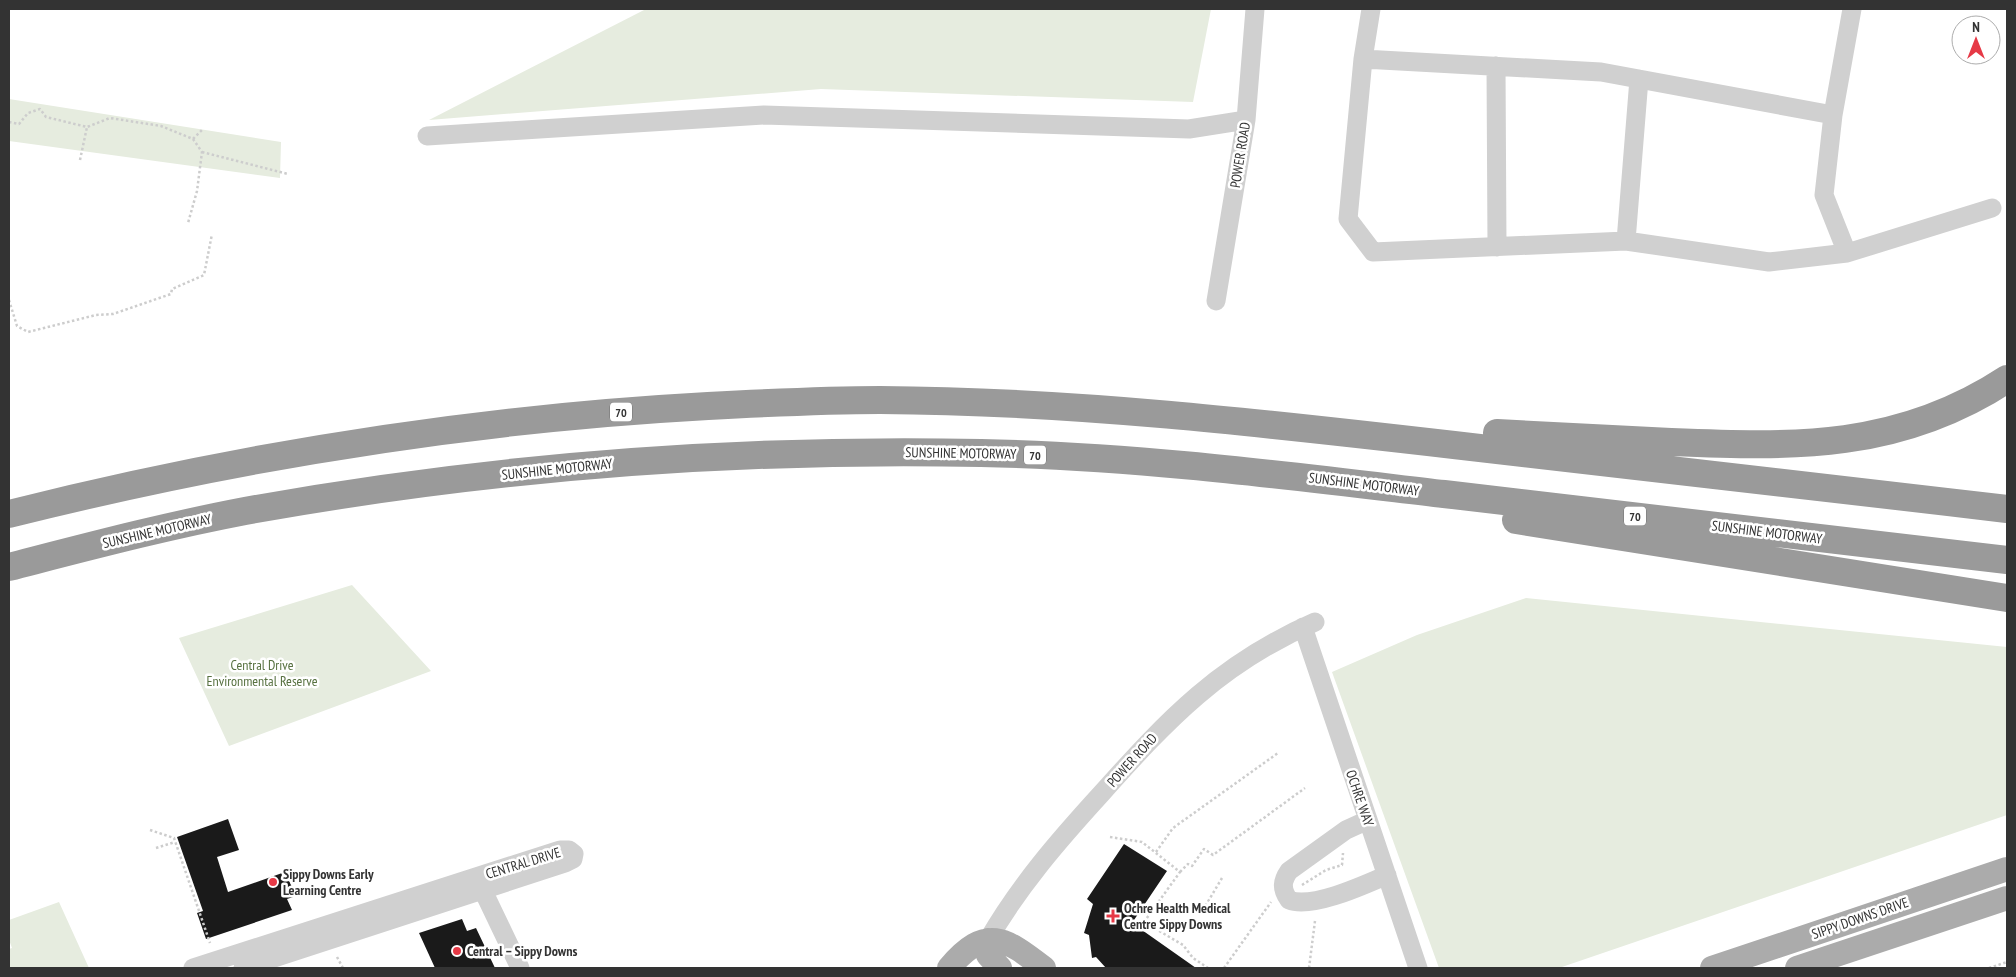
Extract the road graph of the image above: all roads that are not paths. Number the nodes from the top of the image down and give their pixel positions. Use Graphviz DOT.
graph roads {
  1 [pos="1255,9"];
  2 [pos="1371,9"];
  3 [pos="1852,9"];
  4 [pos="1363,59"];
  5 [pos="1496,66"];
  6 [pos="1639,80"];
  7 [pos="1833,115"];
  8 [pos="1246,120"];
  9 [pos="427,136"];
  10 [pos="1992,208"];
  11 [pos="1626,241"];
  12 [pos="1497,247"];
  13 [pos="1847,253"];
  14 [pos="1216,301"];
  15 [pos="2007,379"];
  16 [pos="1430,442"];
  17 [pos="1262,473"];
  18 [pos="2007,510"];
  19 [pos="9,514"];
  20 [pos="2007,560"];
  21 [pos="9,567"];
  22 [pos="2007,598"];
  23 [pos="1309,624"];
  24 [pos="1368,820"];
  25 [pos="2007,869"];
  26 [pos="1387,875"];
  27 [pos="480,884"];
  28 [pos="2007,898"];
  29 [pos="988,940"];
  30 [pos="193,968"];
  31 [pos="243,968"];
  32 [pos="520,968"];
  33 [pos="949,968"];
  34 [pos="971,968"];
  35 [pos="1000,968"];
  36 [pos="1044,968"];
  37 [pos="1418,968"];
  38 [pos="1712,968"];
  39 [pos="1797,968"];
  1 -- 8 [label="street, POWER ROAD"];
  2 -- 4 [label="street"];
  3 -- 7 [label="street"];
  4 -- 5 [label="street"];
  4 -- 12 [label="street"];
  5 -- 6 [label="street"];
  5 -- 12 [label="street"];
  6 -- 7 [label="street"];
  6 -- 11 [label="street"];
  7 -- 13 [label="street"];
  8 -- 9 [label="street"];
  8 -- 14 [label="street, POWER ROAD"];
  10 -- 13 [label="street"];
  11 -- 12 [label="street"];
  11 -- 13 [label="street"];
  15 -- 16 [label="highway"];
  16 -- 18 [label="highway, 70"];
  16 -- 19 [label="highway, 70"];
  17 -- 20 [label="highway, SUNSHINE MOTORWAY / 70"];
  17 -- 21 [label="highway, SUNSHINE MOTORWAY / 70"];
  17 -- 22 [label="highway"];
  23 -- 24 [label="street, OCHRE WAY"];
  23 -- 29 [label="street, POWER ROAD"];
  24 -- 26 [label="street, OCHRE WAY"];
  24 -- 26 [label="street"];
  25 -- 38 [label="main road, SIPPY DOWNS DRIVE"];
  26 -- 37 [label="street, OCHRE WAY"];
  27 -- 30 [label="street, CENTRAL DRIVE"];
  27 -- 31 [label="street, CENTRAL DRIVE"];
  27 -- 32 [label="street"];
  28 -- 39 [label="main road, SIPPY DOWNS DRIVE"];
  29 -- 33 [label="main road"];
  29 -- 34 [label="main road"];
  29 -- 35 [label="main road"];
  29 -- 36 [label="main road"];
}
